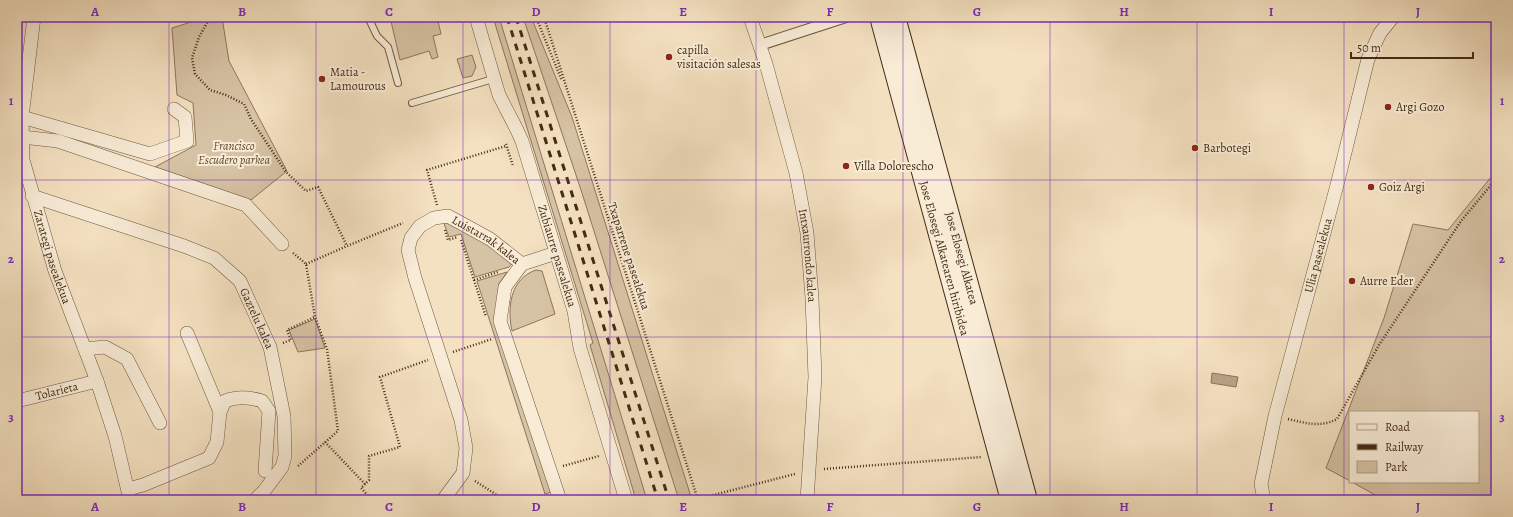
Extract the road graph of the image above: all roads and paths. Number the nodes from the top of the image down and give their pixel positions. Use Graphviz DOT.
graph roads {
  1 [pos="34,17"];
  2 [pos="214,17"];
  3 [pos="368,17"];
  4 [pos="476,17"];
  5 [pos="536,17"];
  6 [pos="544,17"];
  7 [pos="750,17"];
  8 [pos="846,17"];
  9 [pos="879,17"];
  10 [pos="896,17"];
  11 [pos="1393,17"];
  12 [pos="760,45"];
  13 [pos="493,79"];
  14 [pos="398,83"];
  15 [pos="569,99"];
  16 [pos="412,103"];
  17 [pos="174,109"];
  18 [pos="21,128"];
  19 [pos="504,138"];
  20 [pos="506,146"];
  21 [pos="513,167"];
  22 [pos="1496,179"];
  23 [pos="32,196"];
  24 [pos="440,216"];
  25 [pos="409,221"];
  26 [pos="282,244"];
  27 [pos="347,246"];
  28 [pos="556,253"];
  29 [pos="306,264"];
  30 [pos="522,264"];
  31 [pos="474,280"];
  32 [pos="315,317"];
  33 [pos="287,330"];
  34 [pos="187,333"];
  35 [pos="86,349"];
  36 [pos="380,377"];
  37 [pos="97,381"];
  38 [pos="17,401"];
  39 [pos="220,412"];
  40 [pos="1275,416"];
  41 [pos="160,423"];
  42 [pos="325,442"];
  43 [pos="595,457"];
  44 [pos="985,457"];
  45 [pos="567,465"];
  46 [pos="282,467"];
  47 [pos="810,470"];
  48 [pos="265,471"];
  49 [pos="463,473"];
  50 [pos="365,484"];
  51 [pos="129,494"];
  52 [pos="255,500"];
  53 [pos="372,500"];
  54 [pos="443,500"];
  55 [pos="500,500"];
  56 [pos="560,500"];
  57 [pos="626,500"];
  58 [pos="698,500"];
  59 [pos="807,500"];
  60 [pos="1010,500"];
  61 [pos="1028,500"];
  62 [pos="1264,500"];
  1 -- 18 [label="street, Zarategi pasealekua"];
  2 -- 27 [label="path"];
  3 -- 14 [label="lane"];
  4 -- 13 [label="street, Zubiaurre pasealekua"];
  5 -- 15 [label="path"];
  6 -- 15 [label="path, Txaparrene pasealekua"];
  7 -- 12 [label="street, Intxaurrondo kalea"];
  8 -- 12 [label="street"];
  9 -- 60 [label="main road, Jose Elosegi Alkatearen hiribidea"];
  10 -- 61 [label="main road, Jose Elosegi Alkatea"];
  11 -- 40 [label="street, Ulia pasealekua"];
  12 -- 47 [label="street, Intxaurrondo kalea"];
  13 -- 16 [label="lane"];
  13 -- 28 [label="street, Zubiaurre pasealekua"];
  15 -- 58 [label="path, Txaparrene pasealekua"];
  17 -- 18 [label="street"];
  18 -- 23 [label="street, Zarategi pasealekua"];
  18 -- 26 [label="street"];
  19 -- 20 [label="path"];
  20 -- 21 [label="path"];
  20 -- 24 [label="path"];
  22 -- 40 [label="path"];
  23 -- 35 [label="street, Zarategi pasealekua"];
  23 -- 46 [label="street, Gaztelu kalea"];
  24 -- 30 [label="street, Luistarrak kalea"];
  24 -- 31 [label="path"];
  24 -- 49 [label="street, Luistarrak kalea"];
  25 -- 27 [label="path"];
  26 -- 29 [label="path"];
  27 -- 29 [label="path"];
  28 -- 30 [label="street"];
  28 -- 57 [label="street, Zubiaurre pasealekua"];
  29 -- 32 [label="path"];
  30 -- 56 [label="street, Luistarrak kalea"];
  32 -- 33 [label="path"];
  32 -- 42 [label="path"];
  34 -- 39 [label="street, Zarategi pasealekua"];
  35 -- 37 [label="street, Zarategi pasealekua"];
  35 -- 41 [label="street"];
  36 -- 50 [label="path"];
  37 -- 38 [label="street, Tolarieta"];
  37 -- 51 [label="street, Zarategi pasealekua"];
  39 -- 48 [label="street"];
  39 -- 51 [label="street, Zarategi pasealekua"];
  40 -- 62 [label="street, Ulia pasealekua"];
  42 -- 46 [label="path"];
  42 -- 50 [label="path"];
  43 -- 45 [label="path"];
  44 -- 47 [label="path"];
  46 -- 52 [label="street, Gaztelu kalea"];
  47 -- 58 [label="path"];
  47 -- 59 [label="street, Intxaurrondo kalea"];
  49 -- 54 [label="street, Luistarrak kalea"];
  49 -- 55 [label="path"];
  50 -- 53 [label="path"];
}
